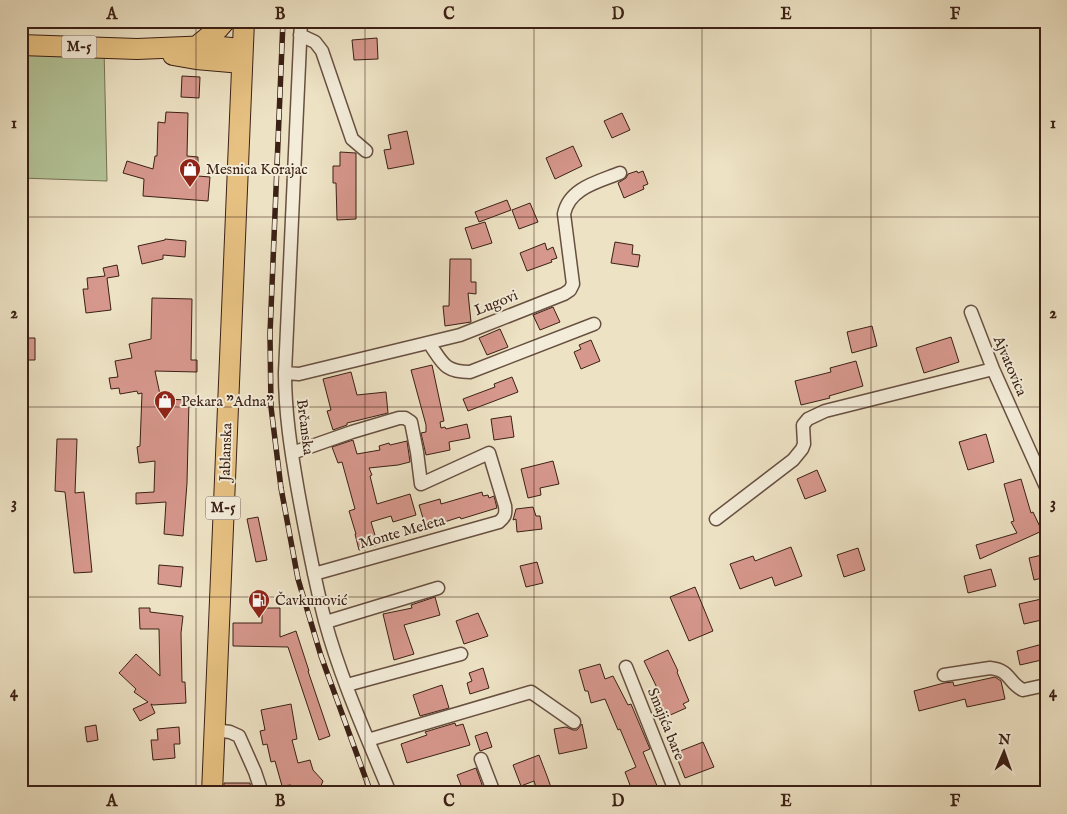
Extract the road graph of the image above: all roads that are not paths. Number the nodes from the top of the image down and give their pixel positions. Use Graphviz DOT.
graph roads {
  1 [pos="225,21"];
  2 [pos="244,21"];
  3 [pos="301,21"];
  4 [pos="300,35"];
  5 [pos="21,45"];
  6 [pos="197,46"];
  7 [pos="137,49"];
  8 [pos="242,59"];
  9 [pos="366,150"];
  10 [pos="620,173"];
  11 [pos="970,312"];
  12 [pos="594,324"];
  13 [pos="429,343"];
  14 [pos="993,369"];
  15 [pos="285,373"];
  16 [pos="292,453"];
  17 [pos="1046,487"];
  18 [pos="716,519"];
  19 [pos="314,574"];
  20 [pos="438,588"];
  21 [pos="326,622"];
  22 [pos="461,654"];
  23 [pos="626,667"];
  24 [pos="944,675"];
  25 [pos="347,685"];
  26 [pos="1046,686"];
  27 [pos="574,722"];
  28 [pos="214,730"];
  29 [pos="368,740"];
  30 [pos="481,759"];
  31 [pos="212,793"];
  32 [pos="262,793"];
  33 [pos="390,793"];
  34 [pos="494,793"];
  35 [pos="676,793"];
  1 -- 6 [label="main road"];
  2 -- 8 [label="main road, Jablanska"];
  3 -- 4 [label="street, Brčanska"];
  4 -- 9 [label="street"];
  4 -- 15 [label="street, Brčanska"];
  5 -- 7 [label="main road, M-5"];
  6 -- 7 [label="main road, M-5"];
  6 -- 8 [label="main road, M-5"];
  7 -- 8 [label="main road, M-5"];
  8 -- 28 [label="main road, Jablanska / M-5"];
  10 -- 13 [label="street, Lugovi"];
  11 -- 14 [label="street, Ajvatovica"];
  12 -- 13 [label="street"];
  13 -- 15 [label="street, Lugovi"];
  14 -- 17 [label="street, Ajvatovica"];
  14 -- 18 [label="street"];
  15 -- 16 [label="street, Brčanska"];
  16 -- 19 [label="street, Brčanska"];
  16 -- 19 [label="street, Monte Meleta"];
  19 -- 21 [label="street, Brčanska"];
  20 -- 21 [label="street"];
  21 -- 25 [label="street, Brčanska"];
  22 -- 25 [label="street"];
  23 -- 35 [label="street, Smajića bare"];
  24 -- 26 [label="street"];
  25 -- 29 [label="street, Brčanska"];
  27 -- 29 [label="street"];
  28 -- 31 [label="main road, Jablanska / M-5"];
  28 -- 32 [label="street"];
  29 -- 33 [label="street, Brčanska"];
  30 -- 34 [label="street"];
}
